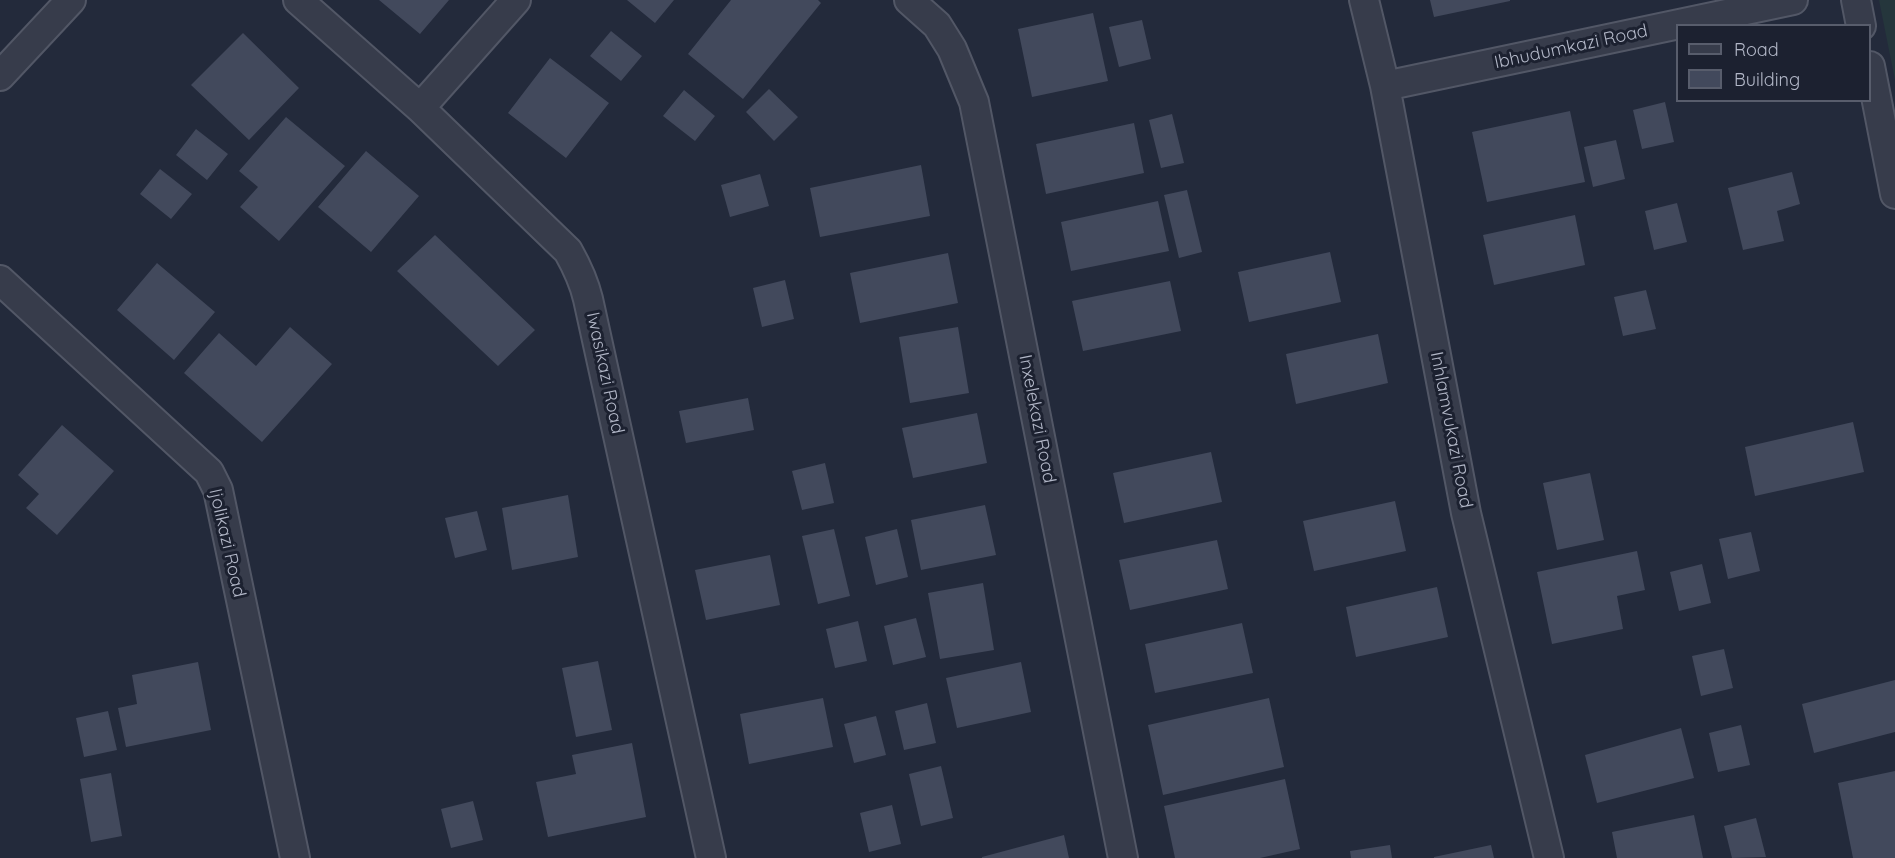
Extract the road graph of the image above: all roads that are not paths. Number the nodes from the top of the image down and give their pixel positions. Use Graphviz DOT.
graph roads {
  1 [pos="71,0"];
  2 [pos="298,0"];
  3 [pos="516,0"];
  4 [pos="909,0"];
  5 [pos="1364,0"];
  6 [pos="1792,0"];
  7 [pos="1856,0"];
  8 [pos="1678,24"];
  9 [pos="1861,24"];
  10 [pos="1676,25"];
  11 [pos="0,76"];
  12 [pos="1871,76"];
  13 [pos="1385,86"];
  14 [pos="420,108"];
  15 [pos="1895,194"];
  16 [pos="0,279"];
  17 [pos="295,858"];
  18 [pos="711,858"];
  19 [pos="1124,858"];
  20 [pos="1549,858"];
  1 -- 11 [label="street"];
  2 -- 14 [label="street, Iwasikazi Road"];
  3 -- 14 [label="street"];
  4 -- 19 [label="street, Inxelekazi Road"];
  5 -- 13 [label="street, Inhlamvukazi Road"];
  6 -- 8 [label="street, Ibhudumkazi Road"];
  7 -- 9 [label="street"];
  10 -- 13 [label="street, Ibhudumkazi Road"];
  12 -- 15 [label="street"];
  13 -- 20 [label="street, Inhlamvukazi Road"];
  14 -- 18 [label="street, Iwasikazi Road"];
  16 -- 17 [label="street, Ijolikazi Road"];
}
